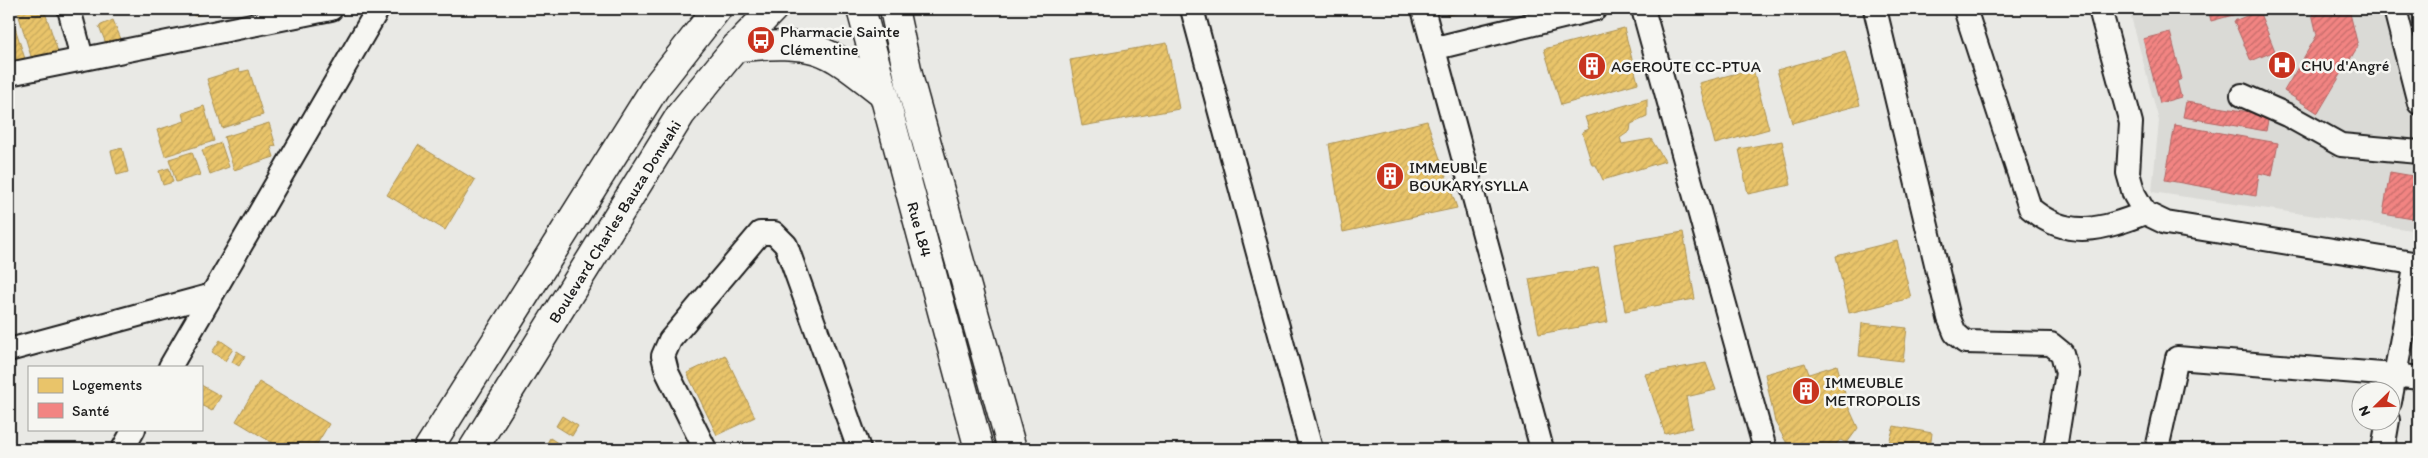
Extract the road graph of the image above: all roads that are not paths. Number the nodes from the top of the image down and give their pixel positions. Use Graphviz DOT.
graph roads {
  1 [pos="69,9"];
  2 [pos="331,9"];
  3 [pos="378,9"];
  4 [pos="717,9"];
  5 [pos="773,9"];
  6 [pos="861,9"];
  7 [pos="894,9"];
  8 [pos="912,9"];
  9 [pos="1192,9"];
  10 [pos="1424,9"];
  11 [pos="1595,9"];
  12 [pos="1643,9"];
  13 [pos="1875,9"];
  14 [pos="1965,9"];
  15 [pos="2100,9"];
  16 [pos="2395,9"];
  17 [pos="736,47"];
  18 [pos="1436,48"];
  19 [pos="82,58"];
  20 [pos="9,74"];
  21 [pos="910,83"];
  22 [pos="884,94"];
  23 [pos="2242,95"];
  24 [pos="2419,103"];
  25 [pos="2419,152"];
  26 [pos="2145,212"];
  27 [pos="2418,263"];
  28 [pos="212,295"];
  29 [pos="9,350"];
  30 [pos="171,366"];
  31 [pos="2395,375"];
  32 [pos="2419,378"];
  33 [pos="2394,380"];
  34 [pos="133,430"];
  35 [pos="2386,430"];
  36 [pos="123,449"];
  37 [pos="428,449"];
  38 [pos="473,449"];
  39 [pos="705,449"];
  40 [pos="859,449"];
  41 [pos="979,449"];
  42 [pos="1012,449"];
  43 [pos="1311,449"];
  44 [pos="1542,449"];
  45 [pos="1765,449"];
  46 [pos="2055,449"];
  47 [pos="2157,449"];
  48 [pos="2383,449"];
  1 -- 19 [label="street"];
  2 -- 19 [label="street"];
  3 -- 28 [label="street"];
  4 -- 37 [label="main road"];
  5 -- 17 [label="main road, Boulevard Charles Bauza Donwahi"];
  6 -- 22 [label="main road, Rue L84"];
  7 -- 21 [label="main road"];
  8 -- 21 [label="main road"];
  9 -- 43 [label="street"];
  10 -- 18 [label="street"];
  11 -- 18 [label="street"];
  12 -- 45 [label="street"];
  13 -- 46 [label="street"];
  14 -- 26 [label="street"];
  15 -- 26 [label="street"];
  16 -- 24 [label="street"];
  17 -- 22 [label="main road"];
  17 -- 38 [label="main road, Boulevard Charles Bauza Donwahi"];
  18 -- 44 [label="street"];
  19 -- 20 [label="street"];
  21 -- 42 [label="main road"];
  22 -- 41 [label="main road, Rue L84"];
  23 -- 25 [label="street"];
  26 -- 27 [label="street"];
  27 -- 31 [label="street"];
  28 -- 29 [label="street"];
  28 -- 30 [label="street"];
  31 -- 32 [label="street"];
  31 -- 33 [label="street"];
  31 -- 47 [label="street"];
  34 -- 36 [label="street"];
  35 -- 48 [label="street"];
  39 -- 40 [label="street"];
}
